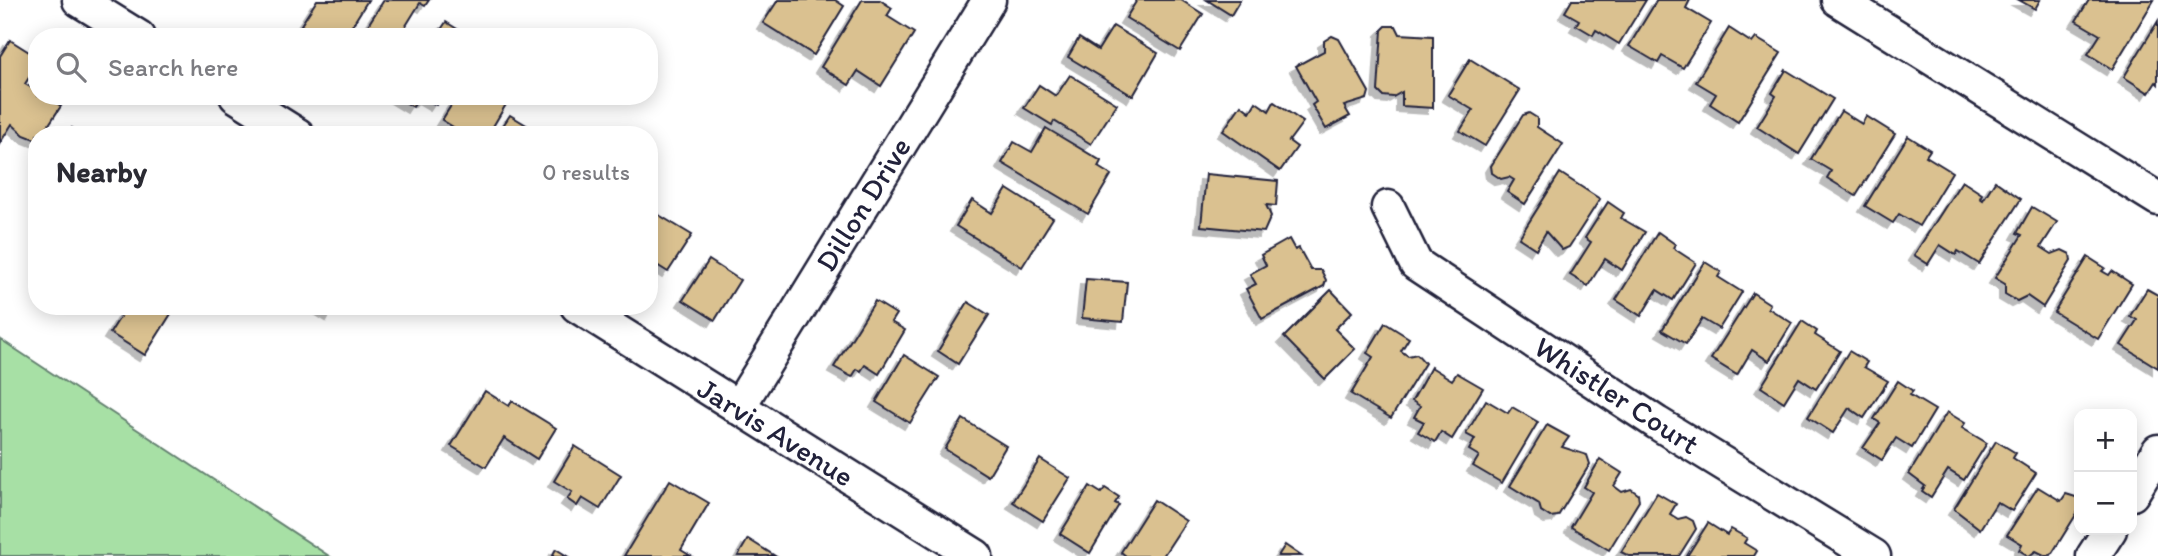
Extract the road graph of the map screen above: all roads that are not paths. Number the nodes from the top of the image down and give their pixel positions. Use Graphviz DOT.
graph roads {
  1 [pos="79,0"];
  2 [pos="987,1"];
  3 [pos="1852,4"];
  4 [pos="124,28"];
  5 [pos="250,105"];
  6 [pos="284,126"];
  7 [pos="2158,199"];
  8 [pos="1388,207"];
  9 [pos="591,315"];
  10 [pos="738,408"];
  11 [pos="2158,451"];
  12 [pos="2137,486"];
  13 [pos="2107,535"];
  14 [pos="976,556"];
  15 [pos="1874,556"];
  16 [pos="2094,556"];
  1 -- 4 [label="street"];
  2 -- 10 [label="street, Dillon Drive"];
  3 -- 7 [label="street"];
  5 -- 6 [label="street"];
  8 -- 15 [label="street, Whistler Court"];
  9 -- 10 [label="street, Jarvis Avenue"];
  10 -- 14 [label="street, Jarvis Avenue"];
  11 -- 12 [label="street"];
  13 -- 16 [label="street"];
}
